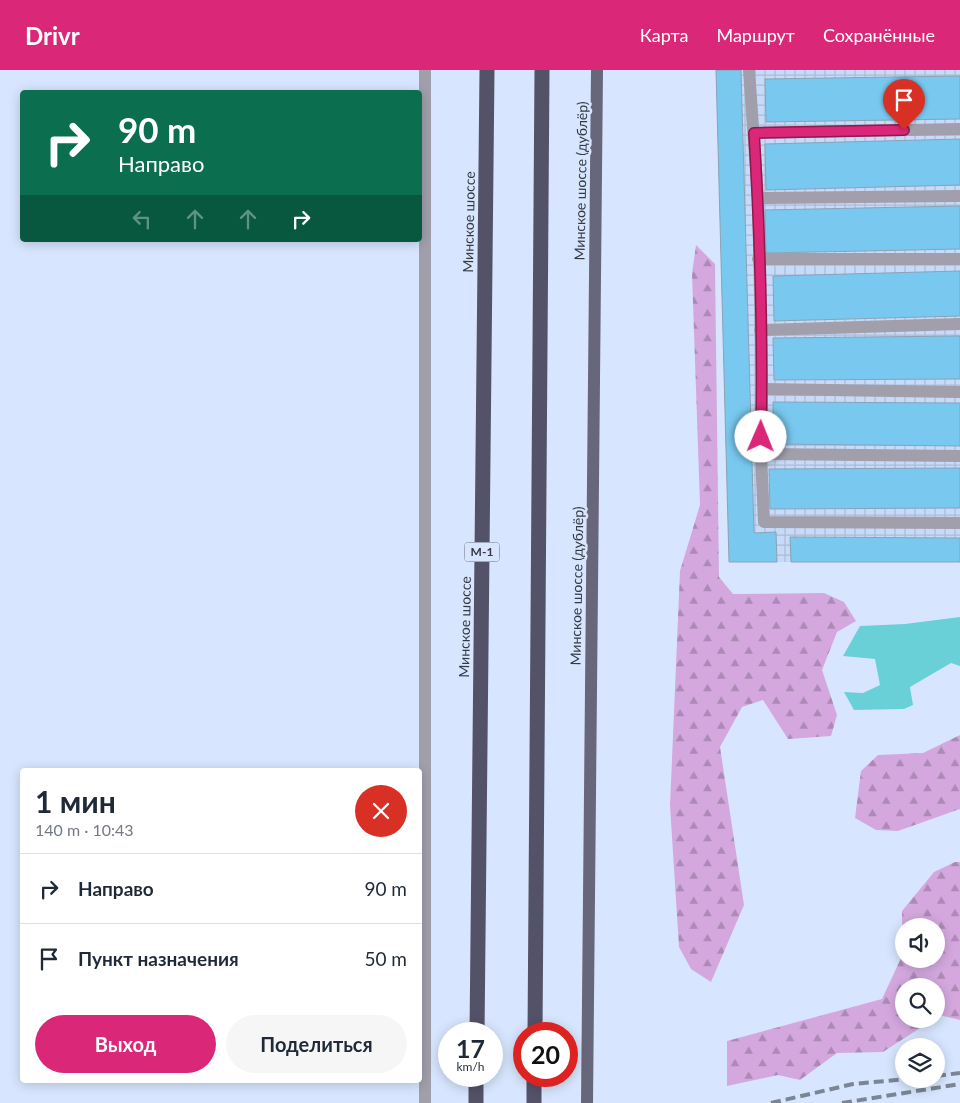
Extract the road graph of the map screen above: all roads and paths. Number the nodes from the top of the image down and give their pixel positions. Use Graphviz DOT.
graph roads {
  1 [pos="425,70"];
  2 [pos="487,70"];
  3 [pos="542,70"];
  4 [pos="596,70"];
  5 [pos="749,70"];
  6 [pos="960,129"];
  7 [pos="754,133"];
  8 [pos="960,196"];
  9 [pos="758,198"];
  10 [pos="758,259"];
  11 [pos="960,259"];
  12 [pos="960,324"];
  13 [pos="760,330"];
  14 [pos="762,389"];
  15 [pos="960,392"];
  16 [pos="761,454"];
  17 [pos="960,456"];
  18 [pos="960,523"];
  19 [pos="477,1022"];
  20 [pos="535,1022"];
  21 [pos="476,1087"];
  22 [pos="425,1103"];
  23 [pos="476,1103"];
  24 [pos="587,1103"];
  1 -- 22 [label="street"];
  2 -- 19 [label="highway, Минское шоссе / М-1"];
  3 -- 20 [label="highway"];
  4 -- 24 [label="main road, Минское шоссе (дублёр)"];
  5 -- 7 [label="street"];
  6 -- 7 [label="street"];
  7 -- 9 [label="street"];
  8 -- 9 [label="street"];
  9 -- 10 [label="street"];
  10 -- 11 [label="street"];
  10 -- 13 [label="street"];
  12 -- 13 [label="street"];
  13 -- 14 [label="street"];
  14 -- 15 [label="street"];
  14 -- 16 [label="street"];
  16 -- 17 [label="street"];
  16 -- 18 [label="street"];
  21 -- 23 [label="highway"];
}
